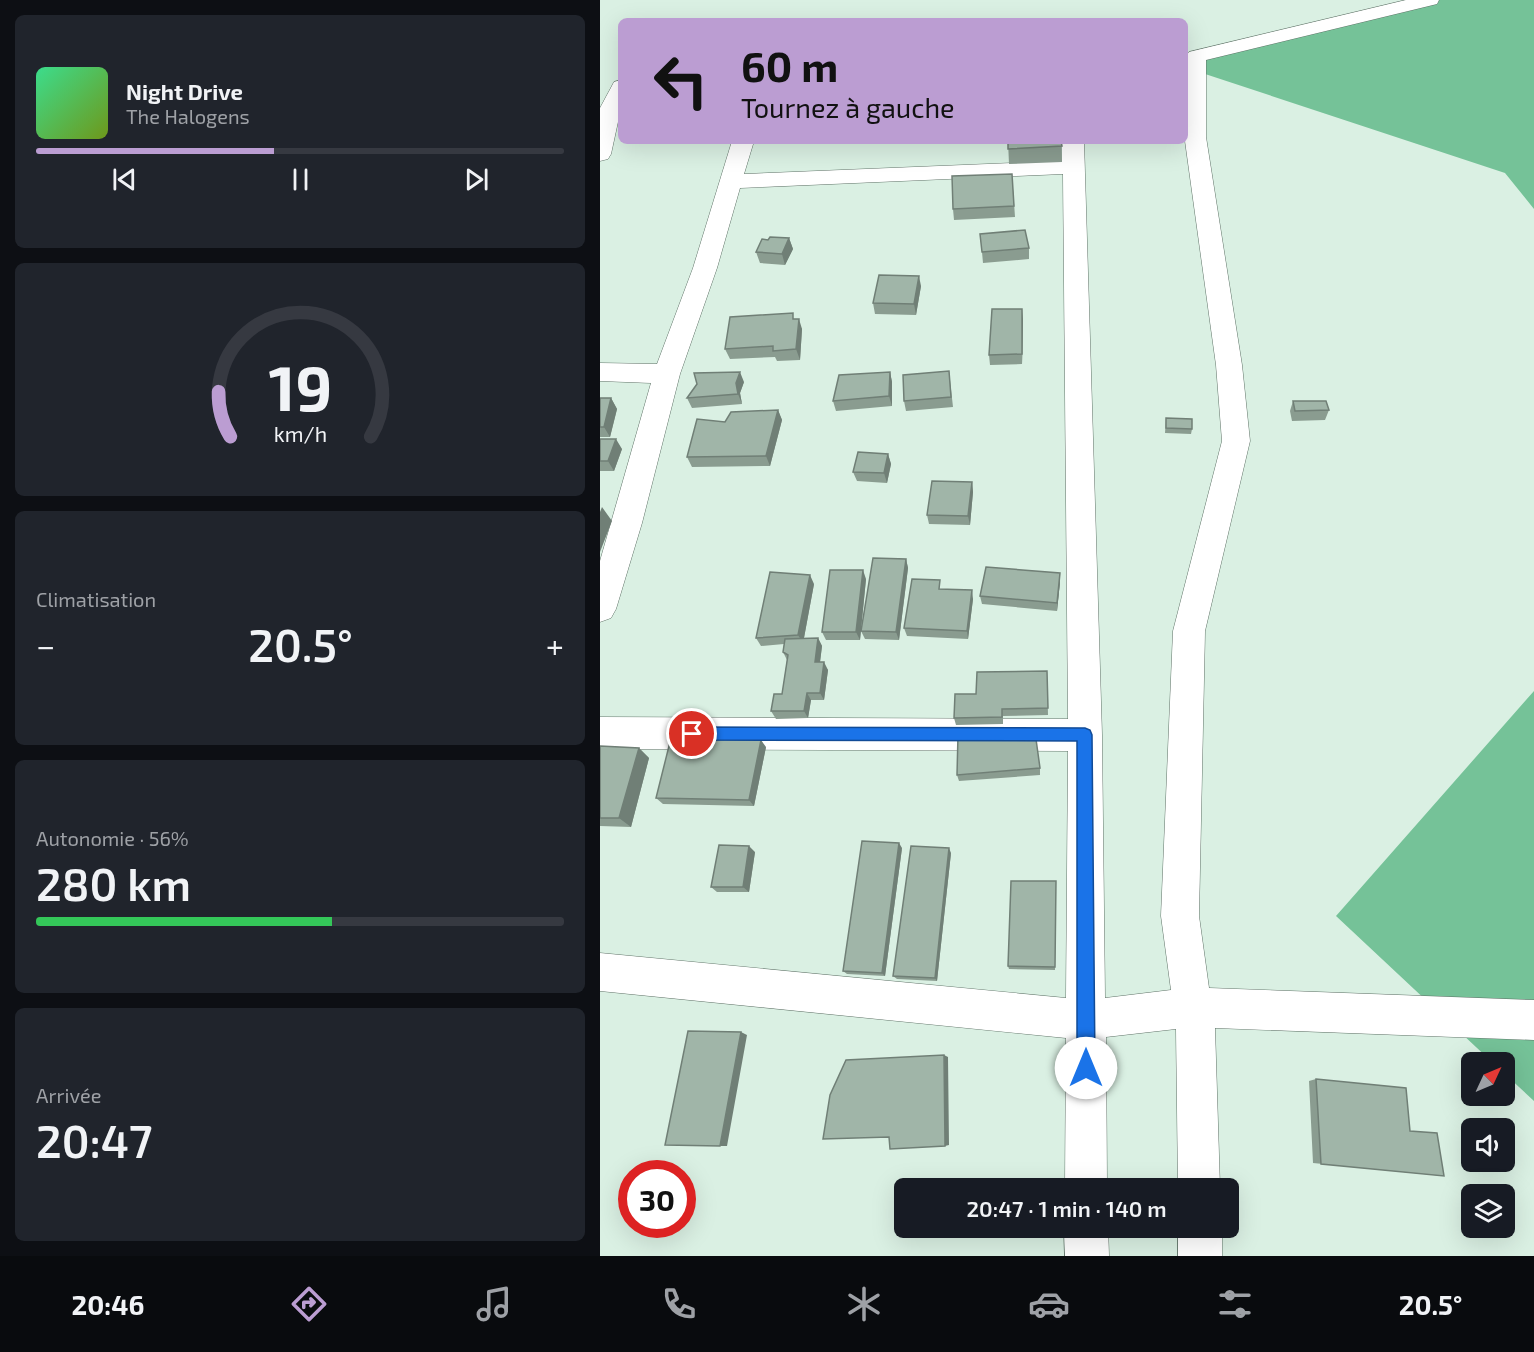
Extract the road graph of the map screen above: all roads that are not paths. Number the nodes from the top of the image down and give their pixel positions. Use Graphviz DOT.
graph roads {
  1 [pos="1430,0"];
  2 [pos="600,84"];
  3 [pos="618,86"];
  4 [pos="618,92"];
  5 [pos="742,144"];
  6 [pos="600,154"];
  7 [pos="1074,154"];
  8 [pos="732,181"];
  9 [pos="600,372"];
  10 [pos="667,374"];
  11 [pos="600,609"];
  12 [pos="600,733"];
  13 [pos="1085,735"];
  14 [pos="600,972"];
  15 [pos="1192,1007"];
  16 [pos="1086,1020"];
  17 [pos="1534,1020"];
  18 [pos="1086,1178"];
  19 [pos="1199,1178"];
  20 [pos="1086,1238"];
  21 [pos="1200,1238"];
  22 [pos="1086,1256"];
  23 [pos="1200,1256"];
  1 -- 15 [label="street"];
  2 -- 3 [label="street"];
  4 -- 6 [label="street"];
  5 -- 8 [label="street"];
  7 -- 8 [label="street"];
  7 -- 13 [label="street"];
  8 -- 10 [label="street"];
  9 -- 10 [label="street"];
  10 -- 11 [label="street"];
  12 -- 13 [label="street"];
  13 -- 16 [label="street"];
  14 -- 16 [label="street"];
  15 -- 16 [label="street"];
  15 -- 17 [label="street"];
  15 -- 19 [label="street"];
  16 -- 18 [label="street"];
  20 -- 22 [label="street"];
  21 -- 23 [label="street"];
}
